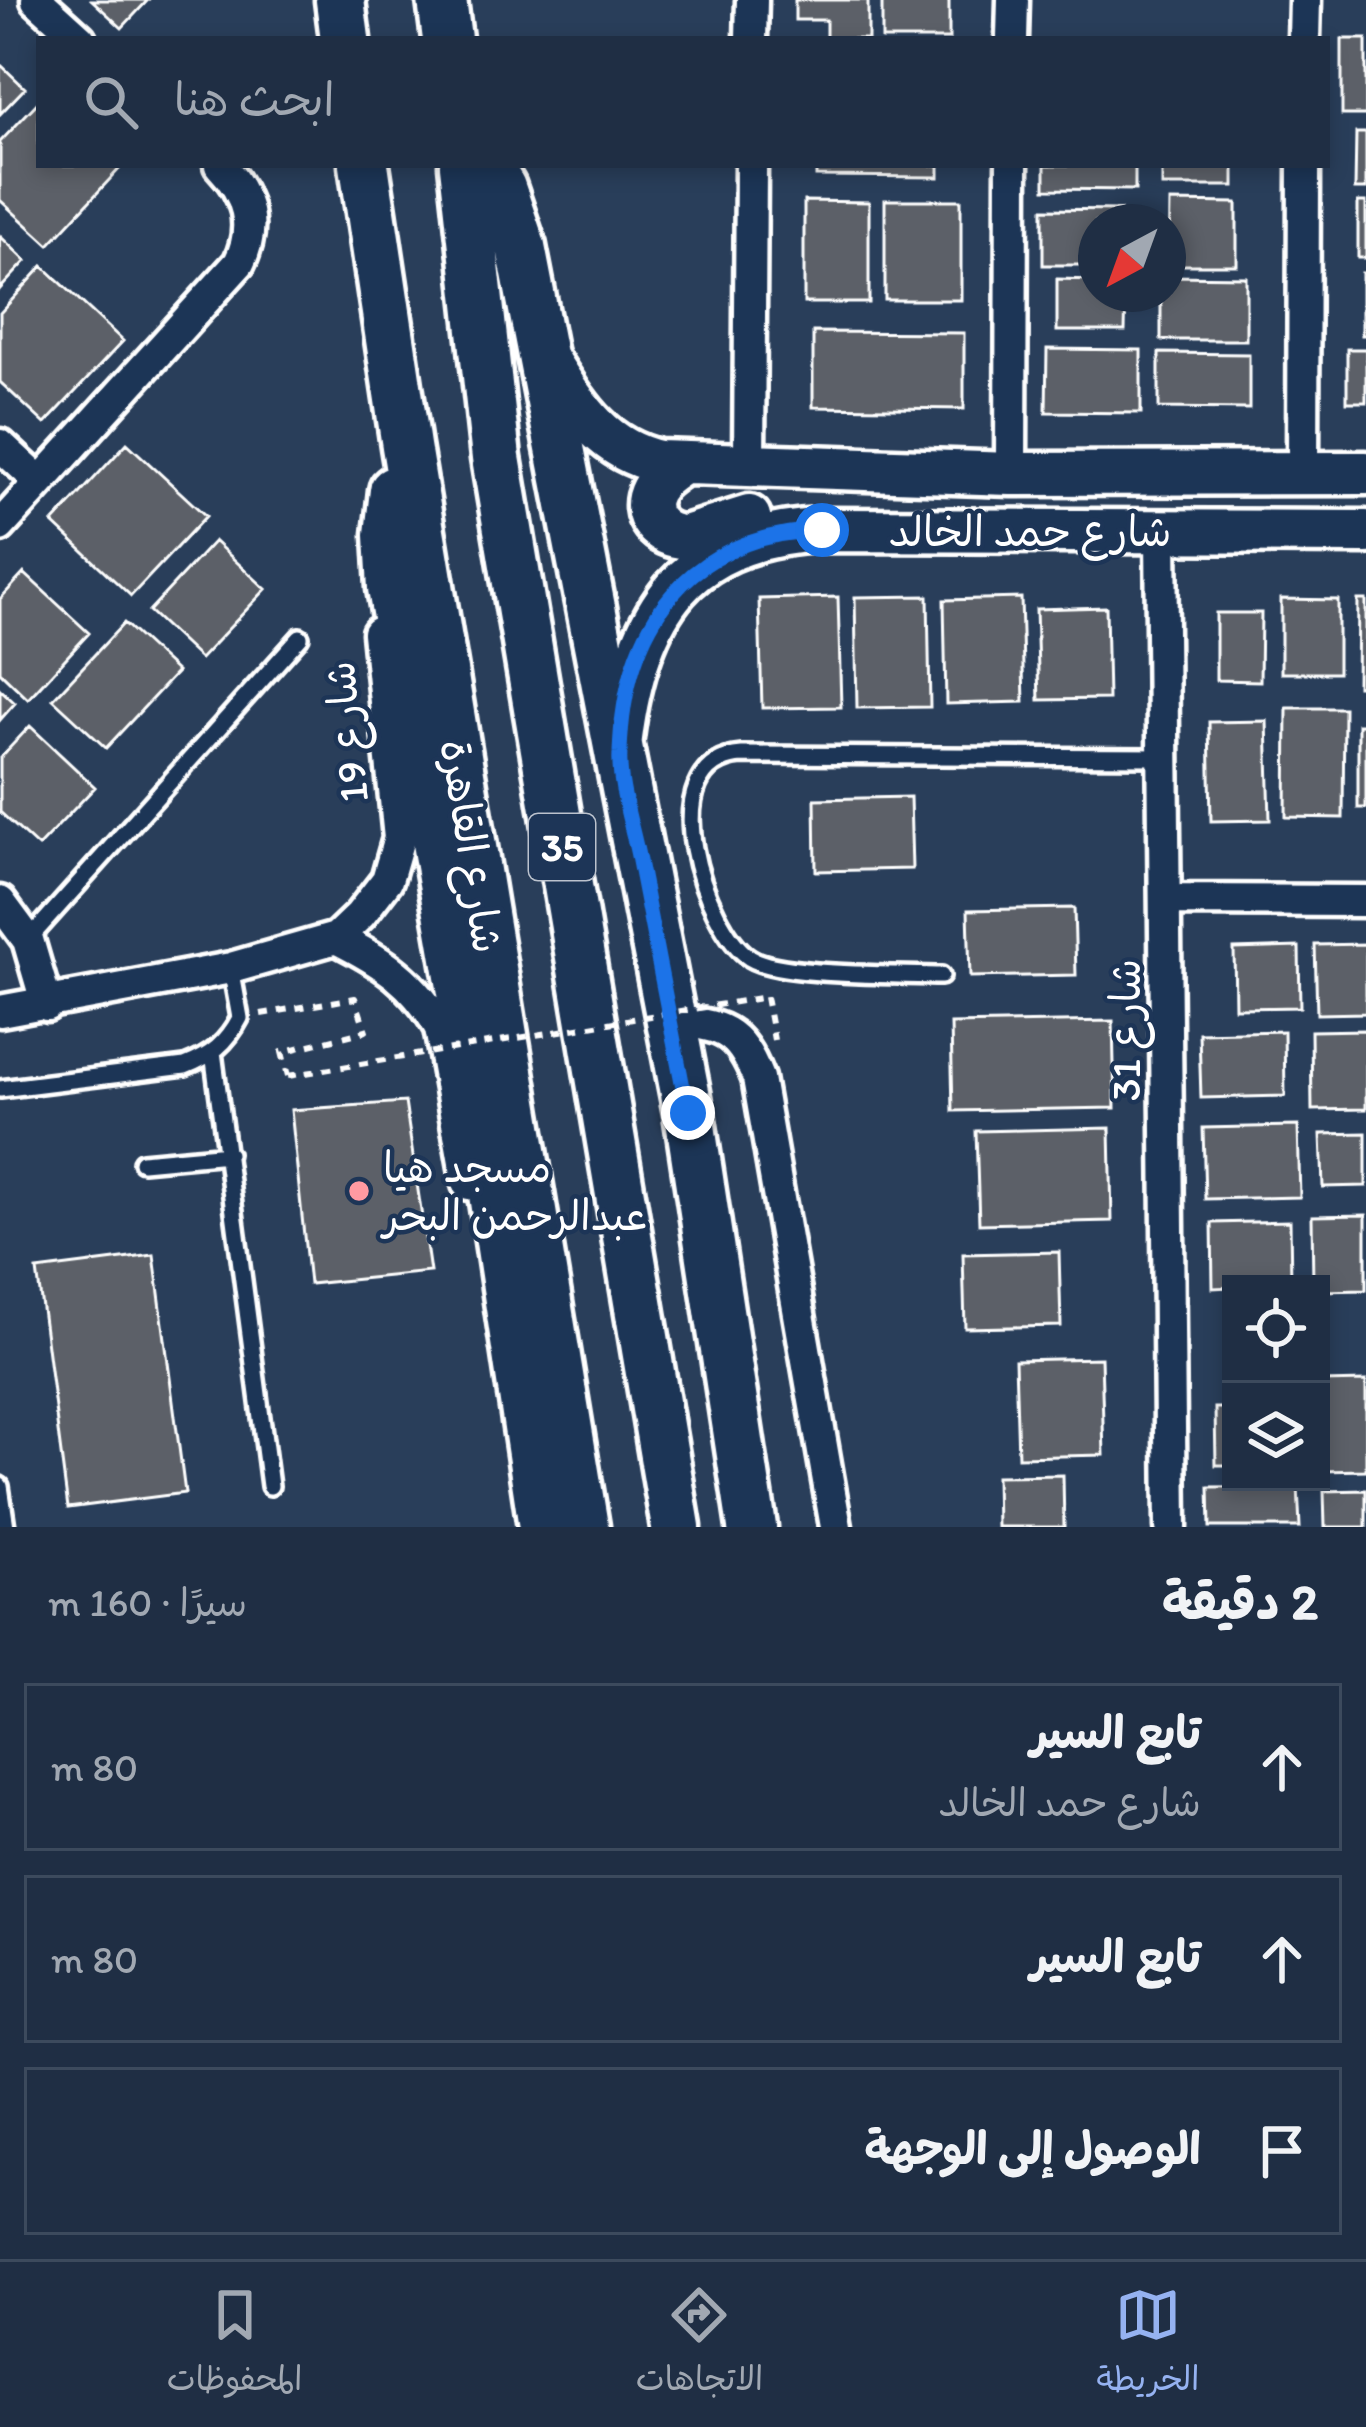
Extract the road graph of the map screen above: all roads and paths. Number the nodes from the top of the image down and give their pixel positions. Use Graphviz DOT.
graph roads {
  1 [pos="37,0"];
  2 [pos="340,0"];
  3 [pos="442,0"];
  4 [pos="752,0"];
  5 [pos="1012,0"];
  6 [pos="1304,0"];
  7 [pos="77,36"];
  8 [pos="345,36"];
  9 [pos="448,36"];
  10 [pos="751,36"];
  11 [pos="1012,36"];
  12 [pos="1304,36"];
  13 [pos="223,168"];
  14 [pos="364,168"];
  15 [pos="464,168"];
  16 [pos="488,168"];
  17 [pos="751,168"];
  18 [pos="1012,168"];
  19 [pos="1304,168"];
  20 [pos="539,346"];
  21 [pos="0,445"];
  22 [pos="406,446"];
  23 [pos="682,463"];
  24 [pos="749,464"];
  25 [pos="1366,473"];
  26 [pos="1010,474"];
  27 [pos="1304,475"];
  28 [pos="40,482"];
  29 [pos="393,500"];
  30 [pos="0,526"];
  31 [pos="822,530"];
  32 [pos="1160,532"];
  33 [pos="1366,532"];
  34 [pos="300,638"];
  35 [pos="619,757"];
  36 [pos="1162,757"];
  37 [pos="1166,900"];
  38 [pos="1366,901"];
  39 [pos="0,902"];
  40 [pos="336,938"];
  41 [pos="28,940"];
  42 [pos="231,968"];
  43 [pos="941,976"];
  44 [pos="766,997"];
  45 [pos="46,1004"];
  46 [pos="0,1011"];
  47 [pos="240,1018"];
  48 [pos="670,1021"];
  49 [pos="214,1052"];
  50 [pos="0,1090"];
  51 [pos="228,1154"];
  52 [pos="142,1162"];
  53 [pos="505,1260"];
  54 [pos="0,1486"];
  55 [pos="270,1486"];
  56 [pos="6,1527"];
  57 [pos="543,1527"];
  58 [pos="584,1527"];
  59 [pos="676,1527"];
  60 [pos="752,1527"];
  61 [pos="836,1527"];
  62 [pos="1171,1527"];
  1 -- 7 [label="street"];
  2 -- 8 [label="main road"];
  3 -- 9 [label="main road"];
  4 -- 10 [label="street"];
  5 -- 11 [label="street"];
  6 -- 12 [label="street"];
  13 -- 28 [label="street"];
  14 -- 22 [label="main road, شارع القاهرة / 35"];
  15 -- 59 [label="main road, شارع القاهرة / 35"];
  16 -- 20 [label="main road"];
  17 -- 24 [label="street"];
  18 -- 26 [label="street"];
  19 -- 27 [label="street"];
  20 -- 23 [label="street, شارع حمد الخالد"];
  20 -- 35 [label="main road"];
  21 -- 28 [label="street"];
  22 -- 29 [label="main road"];
  22 -- 58 [label="main road, شارع القاهرة / 35"];
  23 -- 24 [label="street, شارع حمد الخالد"];
  23 -- 31 [label="street"];
  24 -- 26 [label="street, شارع حمد الخالد"];
  25 -- 27 [label="street, شارع حمد الخالد"];
  26 -- 27 [label="street, شارع حمد الخالد"];
  28 -- 30 [label="street"];
  29 -- 40 [label="street, شارع 19"];
  29 -- 53 [label="main road"];
  31 -- 32 [label="street, شارع حمد الخالد"];
  31 -- 35 [label="street, شارع حمد الخالد"];
  32 -- 33 [label="street, شارع حمد الخالد"];
  32 -- 36 [label="street, شارع 31"];
  34 -- 41 [label="lane"];
  35 -- 48 [label="main road"];
  36 -- 37 [label="street, شارع 31"];
  36 -- 43 [label="lane"];
  37 -- 38 [label="street"];
  37 -- 62 [label="street, شارع 31"];
  39 -- 41 [label="street"];
  40 -- 42 [label="street"];
  40 -- 53 [label="street"];
  41 -- 45 [label="street"];
  42 -- 45 [label="street"];
  42 -- 47 [label="lane"];
  44 -- 47 [label="path, bridge"];
  45 -- 46 [label="street"];
  47 -- 49 [label="lane"];
  48 -- 60 [label="main road"];
  48 -- 61 [label="street"];
  49 -- 50 [label="lane"];
  49 -- 51 [label="lane"];
  51 -- 52 [label="lane"];
  51 -- 55 [label="lane"];
  53 -- 57 [label="main road"];
  54 -- 56 [label="lane"];
}
